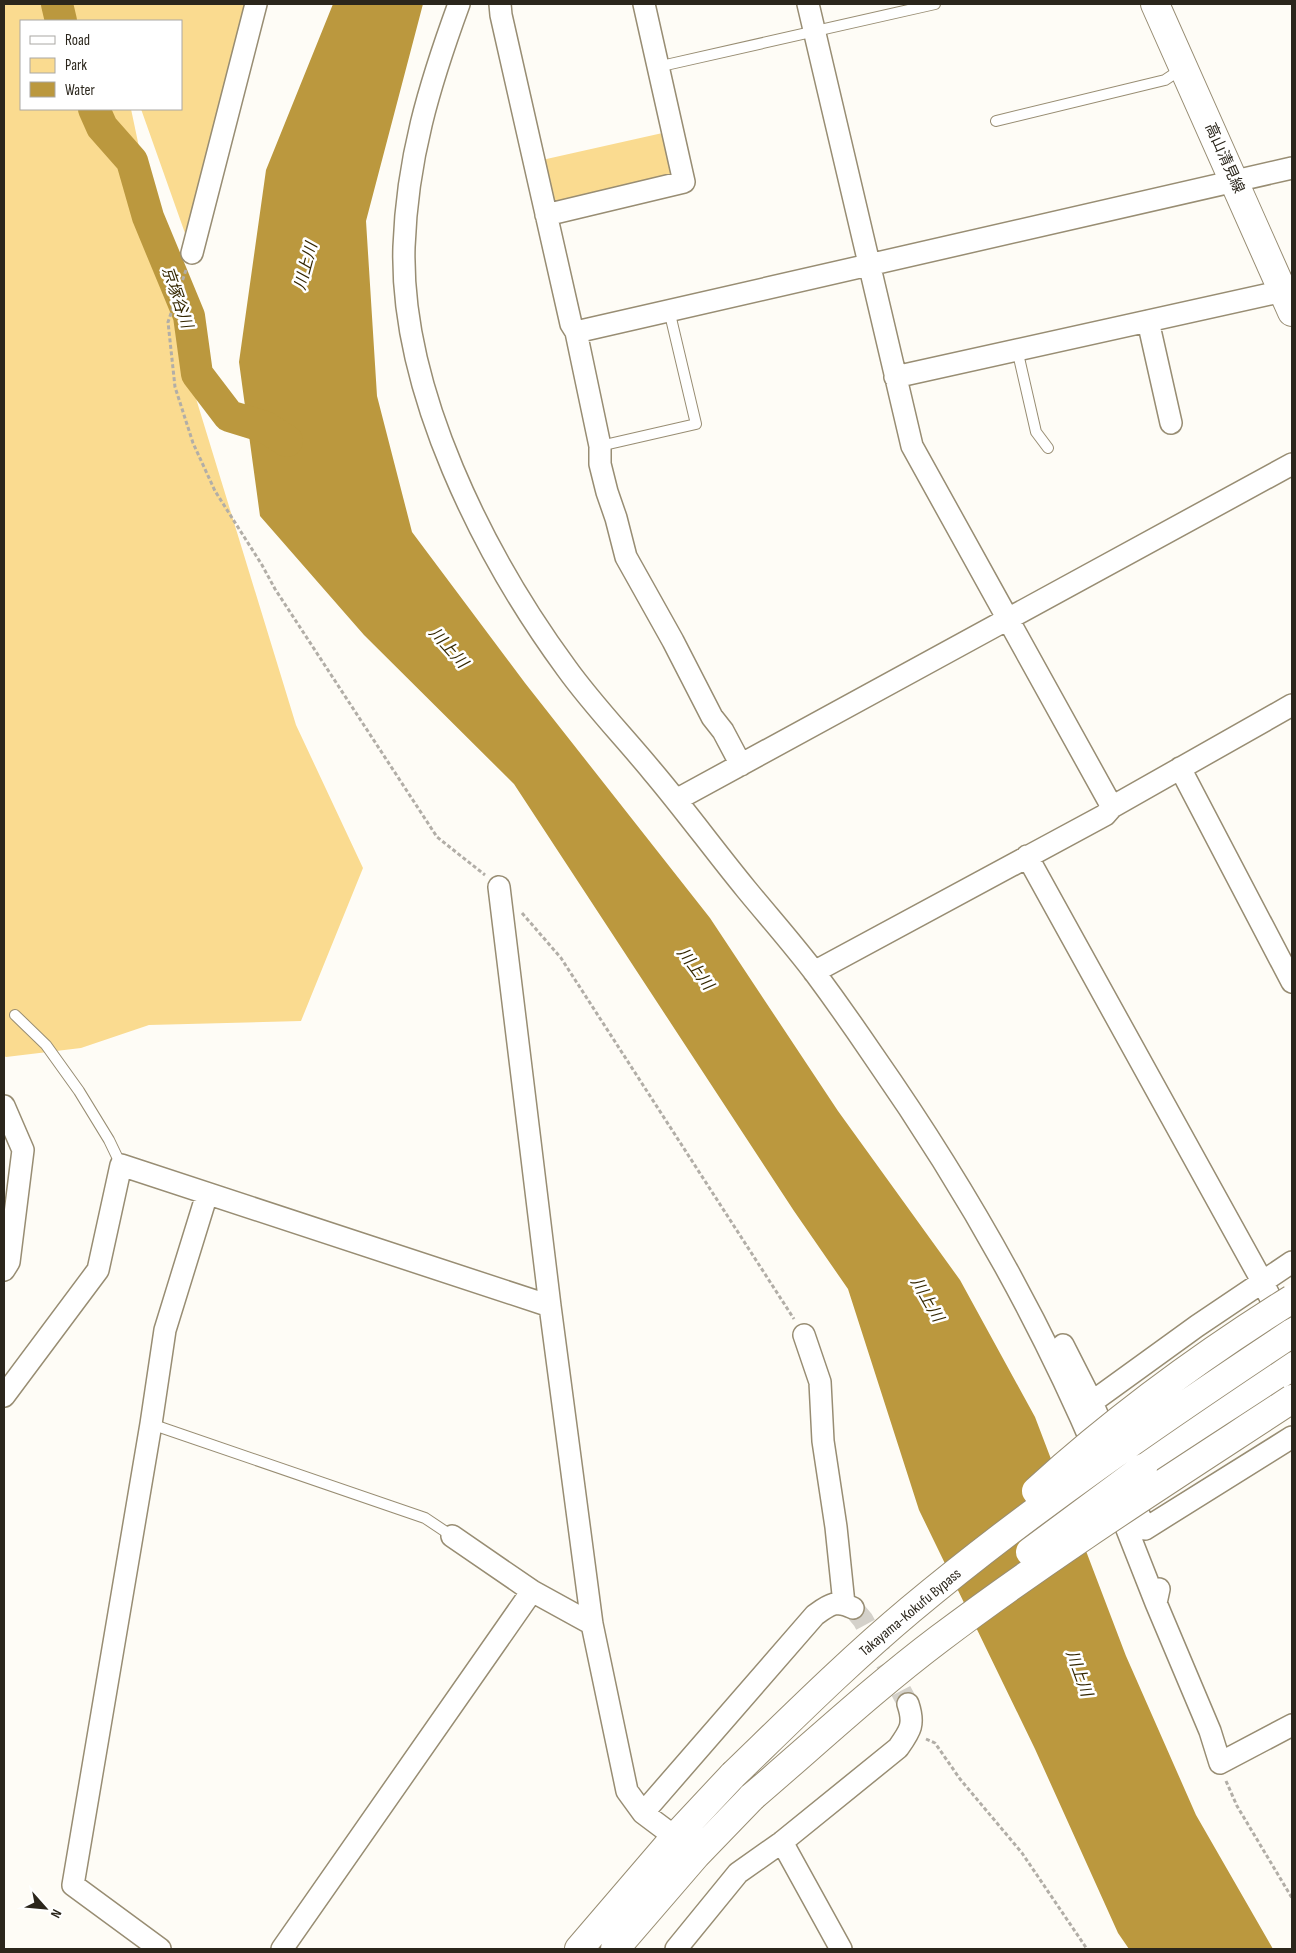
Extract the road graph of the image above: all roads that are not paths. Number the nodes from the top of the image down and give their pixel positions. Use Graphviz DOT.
graph roads {
  1 [pos="256,4"];
  2 [pos="500,4"];
  3 [pos="644,4"];
  4 [pos="808,4"];
  5 [pos="935,4"];
  6 [pos="1155,4"];
  7 [pos="459,5"];
  8 [pos="814,32"];
  9 [pos="658,67"];
  10 [pos="1184,67"];
  11 [pos="996,121"];
  12 [pos="1292,168"];
  13 [pos="1236,182"];
  14 [pos="546,215"];
  15 [pos="192,253"];
  16 [pos="868,265"];
  17 [pos="1288,302"];
  18 [pos="669,310"];
  19 [pos="1148,321"];
  20 [pos="576,332"];
  21 [pos="1017,349"];
  22 [pos="895,377"];
  23 [pos="1171,423"];
  24 [pos="600,446"];
  25 [pos="1048,448"];
  26 [pos="1292,464"];
  27 [pos="1008,620"];
  28 [pos="1292,705"];
  29 [pos="740,765"];
  30 [pos="1180,768"];
  31 [pos="676,800"];
  32 [pos="1112,807"];
  33 [pos="1027,856"];
  34 [pos="500,887"];
  35 [pos="814,972"];
  36 [pos="1292,982"];
  37 [pos="15,1015"];
  38 [pos="4,1106"];
  39 [pos="121,1165"];
  40 [pos="207,1194"];
  41 [pos="1292,1262"];
  42 [pos="4,1270"];
  43 [pos="1262,1281"];
  44 [pos="1292,1299"];
  45 [pos="550,1306"];
  46 [pos="1034,1319"];
  47 [pos="1292,1333"];
  48 [pos="804,1334"];
  49 [pos="1292,1341"];
  50 [pos="1292,1366"];
  51 [pos="4,1396"];
  52 [pos="1292,1399"];
  53 [pos="1092,1402"];
  54 [pos="151,1424"];
  55 [pos="1292,1436"];
  56 [pos="1145,1529"];
  57 [pos="452,1536"];
  58 [pos="532,1592"];
  59 [pos="1156,1603"];
  60 [pos="910,1610"];
  61 [pos="592,1624"];
  62 [pos="908,1704"];
  63 [pos="1292,1725"];
  64 [pos="752,1797"];
  65 [pos="643,1813"];
  66 [pos="675,1837"];
  67 [pos="782,1842"];
  68 [pos="160,1949"];
  69 [pos="282,1949"];
  70 [pos="578,1949"];
  71 [pos="615,1949"];
  72 [pos="676,1949"];
  73 [pos="841,1949"];
  1 -- 15 [label="street"];
  2 -- 14 [label="street"];
  3 -- 9 [label="street"];
  4 -- 8 [label="street"];
  5 -- 8 [label="lane"];
  6 -- 10 [label="main road, 高山清見線"];
  7 -- 31 [label="street"];
  8 -- 9 [label="lane"];
  8 -- 16 [label="street"];
  9 -- 14 [label="street"];
  10 -- 11 [label="lane"];
  10 -- 13 [label="main road, 高山清見線"];
  12 -- 13 [label="street"];
  13 -- 16 [label="street"];
  13 -- 17 [label="main road, 高山清見線"];
  14 -- 20 [label="street"];
  16 -- 18 [label="street"];
  16 -- 22 [label="street"];
  17 -- 19 [label="street"];
  18 -- 20 [label="street"];
  18 -- 24 [label="lane"];
  19 -- 21 [label="street"];
  19 -- 23 [label="street"];
  20 -- 24 [label="street"];
  21 -- 22 [label="street"];
  21 -- 25 [label="lane"];
  22 -- 27 [label="street"];
  24 -- 29 [label="street"];
  26 -- 27 [label="street"];
  27 -- 29 [label="street"];
  27 -- 32 [label="street"];
  28 -- 30 [label="street"];
  29 -- 31 [label="street"];
  30 -- 32 [label="street"];
  30 -- 36 [label="street"];
  31 -- 35 [label="street"];
  32 -- 33 [label="street"];
  33 -- 35 [label="street"];
  33 -- 43 [label="street"];
  34 -- 45 [label="street"];
  35 -- 46 [label="street"];
  37 -- 39 [label="lane"];
  38 -- 42 [label="street"];
  39 -- 40 [label="street"];
  39 -- 51 [label="street"];
  40 -- 45 [label="street"];
  40 -- 54 [label="street"];
  41 -- 43 [label="street"];
  43 -- 49 [label="street"];
  43 -- 53 [label="street"];
  44 -- 60 [label="main road, bridge"];
  45 -- 61 [label="street"];
  46 -- 53 [label="street"];
  46 -- 59 [label="street"];
  47 -- 60 [label="main road, Takayama-Kokufu Bypass, bridge"];
  48 -- 65 [label="street"];
  50 -- 64 [label="main road, Takayama-Kokufu Bypass, bridge"];
  52 -- 64 [label="main road, bridge"];
  53 -- 56 [label="street"];
  54 -- 57 [label="lane"];
  54 -- 68 [label="street"];
  55 -- 56 [label="street"];
  56 -- 59 [label="street"];
  57 -- 58 [label="street"];
  58 -- 61 [label="street"];
  58 -- 69 [label="street"];
  59 -- 63 [label="street"];
  60 -- 66 [label="main road, Takayama-Kokufu Bypass, bridge"];
  61 -- 65 [label="street"];
  62 -- 67 [label="street"];
  64 -- 71 [label="main road, Takayama-Kokufu Bypass"];
  65 -- 66 [label="street"];
  66 -- 70 [label="main road, Takayama-Kokufu Bypass"];
  67 -- 72 [label="street"];
  67 -- 73 [label="street"];
}
